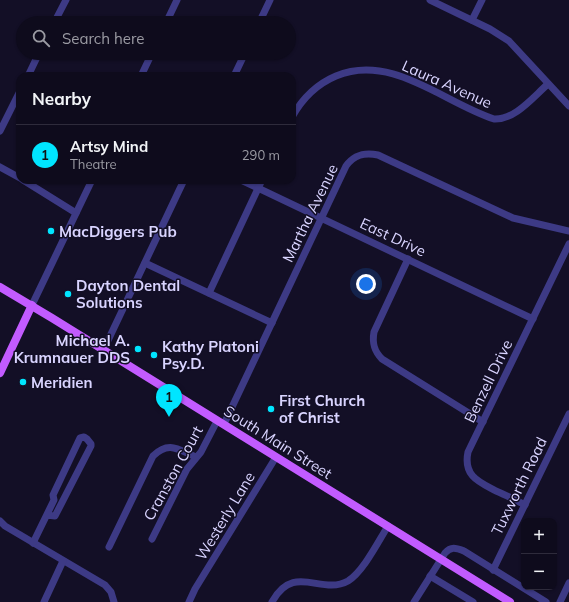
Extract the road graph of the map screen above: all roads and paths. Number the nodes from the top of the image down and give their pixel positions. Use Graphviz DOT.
graph roads {
  1 [pos="66,0"];
  2 [pos="177,0"];
  3 [pos="270,0"];
  4 [pos="430,0"];
  5 [pos="482,0"];
  6 [pos="58,16"];
  7 [pos="169,16"];
  8 [pos="262,16"];
  9 [pos="472,20"];
  10 [pos="36,60"];
  11 [pos="149,60"];
  12 [pos="242,60"];
  13 [pos="30,72"];
  14 [pos="143,72"];
  15 [pos="236,72"];
  16 [pos="548,84"];
  17 [pos="16,99"];
  18 [pos="569,106"];
  19 [pos="296,111"];
  20 [pos="0,131"];
  21 [pos="0,166"];
  22 [pos="16,176"];
  23 [pos="29,184"];
  24 [pos="90,184"];
  25 [pos="182,184"];
  26 [pos="250,184"];
  27 [pos="260,184"];
  28 [pos="258,188"];
  29 [pos="76,213"];
  30 [pos="322,218"];
  31 [pos="569,231"];
  32 [pos="569,244"];
  33 [pos="408,259"];
  34 [pos="145,263"];
  35 [pos="0,287"];
  36 [pos="209,293"];
  37 [pos="32,305"];
  38 [pos="533,319"];
  39 [pos="272,323"];
  40 [pos="103,351"];
  41 [pos="0,373"];
  42 [pos="569,414"];
  43 [pos="483,422"];
  44 [pos="221,423"];
  45 [pos="196,457"];
  46 [pos="276,457"];
  47 [pos="525,505"];
  48 [pos="47,515"];
  49 [pos="0,522"];
  50 [pos="388,526"];
  51 [pos="152,539"];
  52 [pos="33,542"];
  53 [pos="109,547"];
  54 [pos="441,559"];
  55 [pos="63,560"];
  56 [pos="493,570"];
  57 [pos="430,576"];
  58 [pos="569,583"];
  59 [pos="44,602"];
  60 [pos="114,602"];
  61 [pos="189,602"];
  62 [pos="272,602"];
  63 [pos="414,602"];
  64 [pos="473,602"];
  65 [pos="510,602"];
  66 [pos="546,602"];
  67 [pos="560,602"];
  1 -- 6 [label="street"];
  2 -- 7 [label="street"];
  3 -- 8 [label="street"];
  4 -- 9 [label="street"];
  5 -- 9 [label="street"];
  9 -- 16 [label="street"];
  10 -- 13 [label="street"];
  11 -- 14 [label="street"];
  12 -- 15 [label="street"];
  16 -- 18 [label="street"];
  16 -- 19 [label="street, Laura Avenue"];
  17 -- 20 [label="street"];
  21 -- 22 [label="street"];
  23 -- 29 [label="street"];
  24 -- 29 [label="street"];
  25 -- 34 [label="street"];
  26 -- 28 [label="street, East Drive"];
  27 -- 28 [label="street"];
  28 -- 30 [label="street, East Drive"];
  28 -- 36 [label="street"];
  29 -- 37 [label="street"];
  30 -- 31 [label="street, Martha Avenue"];
  30 -- 33 [label="street, East Drive"];
  30 -- 39 [label="street, Martha Avenue"];
  32 -- 38 [label="street, Benzell Drive"];
  33 -- 38 [label="street, East Drive"];
  33 -- 43 [label="street"];
  34 -- 36 [label="street"];
  34 -- 40 [label="street"];
  35 -- 37 [label="main road, South Main Street"];
  36 -- 39 [label="street"];
  37 -- 40 [label="main road, South Main Street"];
  37 -- 41 [label="main road"];
  38 -- 43 [label="street, Benzell Drive"];
  39 -- 44 [label="street, Martha Avenue"];
  40 -- 44 [label="main road, South Main Street"];
  42 -- 47 [label="street, Tuxworth Road"];
  43 -- 47 [label="street, Benzell Drive"];
  44 -- 45 [label="street, Cranston Court"];
  44 -- 46 [label="main road, South Main Street"];
  45 -- 51 [label="street, Cranston Court"];
  45 -- 53 [label="street"];
  46 -- 50 [label="main road, South Main Street"];
  46 -- 61 [label="street, Westerly Lane"];
  47 -- 56 [label="street, Tuxworth Road"];
  48 -- 48 [label="street"];
  48 -- 52 [label="street"];
  49 -- 52 [label="street"];
  50 -- 54 [label="main road, South Main Street"];
  50 -- 62 [label="street"];
  52 -- 55 [label="street"];
  54 -- 56 [label="street"];
  54 -- 57 [label="street"];
  54 -- 65 [label="main road, South Main Street"];
  55 -- 59 [label="street"];
  55 -- 60 [label="street"];
  56 -- 66 [label="street"];
  57 -- 63 [label="street"];
  57 -- 64 [label="street"];
  58 -- 67 [label="street"];
}
